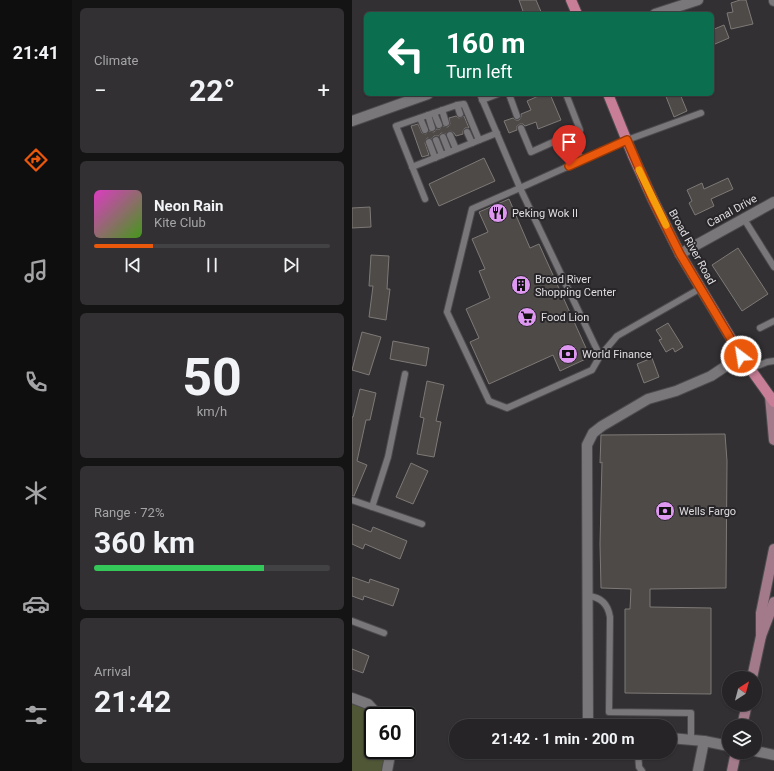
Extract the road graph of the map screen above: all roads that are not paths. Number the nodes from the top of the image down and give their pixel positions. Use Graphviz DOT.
graph roads {
  1 [pos="571,0"];
  2 [pos="698,0"];
  3 [pos="575,12"];
  4 [pos="661,12"];
  5 [pos="422,96"];
  6 [pos="510,96"];
  7 [pos="567,96"];
  8 [pos="609,96"];
  9 [pos="481,97"];
  10 [pos="457,105"];
  11 [pos="442,110"];
  12 [pos="700,113"];
  13 [pos="431,114"];
  14 [pos="460,114"];
  15 [pos="516,116"];
  16 [pos="420,118"];
  17 [pos="352,121"];
  18 [pos="446,123"];
  19 [pos="439,125"];
  20 [pos="432,128"];
  21 [pos="521,128"];
  22 [pos="425,130"];
  23 [pos="467,132"];
  24 [pos="496,133"];
  25 [pos="450,134"];
  26 [pos="571,134"];
  27 [pos="443,137"];
  28 [pos="436,140"];
  29 [pos="479,140"];
  30 [pos="627,140"];
  31 [pos="429,142"];
  32 [pos="472,143"];
  33 [pos="456,149"];
  34 [pos="445,154"];
  35 [pos="435,158"];
  36 [pos="581,160"];
  37 [pos="412,167"];
  38 [pos="520,188"];
  39 [pos="425,200"];
  40 [pos="774,202"];
  41 [pos="744,219"];
  42 [pos="680,254"];
  43 [pos="774,267"];
  44 [pos="701,288"];
  45 [pos="774,321"];
  46 [pos="760,328"];
  47 [pos="600,356"];
  48 [pos="741,356"];
  49 [pos="774,361"];
  50 [pos="750,369"];
  51 [pos="405,374"];
  52 [pos="773,396"];
  53 [pos="774,440"];
  54 [pos="352,500"];
  55 [pos="372,507"];
  56 [pos="422,524"];
  57 [pos="774,549"];
  58 [pos="588,596"];
  59 [pos="774,602"];
  60 [pos="352,621"];
  61 [pos="384,633"];
  62 [pos="761,636"];
  63 [pos="754,671"];
  64 [pos="352,698"];
  65 [pos="371,707"];
  66 [pos="588,719"];
  67 [pos="677,739"];
  68 [pos="691,740"];
  69 [pos="704,741"];
  70 [pos="722,745"];
  71 [pos="762,752"];
  72 [pos="774,754"];
  73 [pos="389,759"];
  74 [pos="638,759"];
  75 [pos="735,759"];
  76 [pos="387,771"];
  77 [pos="642,771"];
  78 [pos="698,771"];
  79 [pos="732,771"];
  1 -- 3 [label="main road"];
  2 -- 4 [label="street"];
  5 -- 17 [label="street"];
  6 -- 15 [label="lane"];
  7 -- 26 [label="lane"];
  8 -- 30 [label="main road, Broad River Road"];
  9 -- 24 [label="lane"];
  10 -- 11 [label="lane"];
  10 -- 14 [label="lane"];
  10 -- 29 [label="lane"];
  11 -- 13 [label="lane"];
  11 -- 18 [label="lane"];
  12 -- 30 [label="lane"];
  13 -- 16 [label="lane"];
  13 -- 19 [label="lane"];
  13 -- 20 [label="lane"];
  16 -- 22 [label="lane"];
  16 -- 37 [label="lane"];
  21 -- 26 [label="lane"];
  23 -- 32 [label="lane"];
  24 -- 29 [label="lane"];
  24 -- 38 [label="lane"];
  25 -- 33 [label="lane"];
  26 -- 36 [label="lane"];
  27 -- 34 [label="lane"];
  28 -- 34 [label="lane"];
  29 -- 32 [label="lane"];
  30 -- 36 [label="lane"];
  30 -- 42 [label="main road, Broad River Road"];
  31 -- 35 [label="lane"];
  32 -- 33 [label="lane"];
  33 -- 34 [label="lane"];
  34 -- 35 [label="lane"];
  35 -- 37 [label="lane"];
  36 -- 38 [label="lane"];
  37 -- 39 [label="lane"];
  38 -- 47 [label="lane"];
  38 -- 47 [label="lane"];
  40 -- 41 [label="street, Canal Drive"];
  41 -- 42 [label="street, Canal Drive"];
  41 -- 43 [label="lane"];
  42 -- 44 [label="main road, Broad River Road"];
  44 -- 47 [label="lane"];
  44 -- 48 [label="main road, Broad River Road"];
  45 -- 46 [label="lane"];
  48 -- 50 [label="main road, Broad River Road"];
  48 -- 58 [label="street"];
  49 -- 50 [label="lane"];
  50 -- 52 [label="main road, Broad River Road"];
  51 -- 55 [label="lane"];
  52 -- 53 [label="main road"];
  54 -- 55 [label="lane"];
  55 -- 56 [label="lane"];
  57 -- 62 [label="main road"];
  58 -- 66 [label="street"];
  58 -- 68 [label="lane"];
  59 -- 62 [label="main road"];
  60 -- 61 [label="lane"];
  62 -- 63 [label="main road"];
  64 -- 65 [label="street"];
  67 -- 68 [label="street"];
  68 -- 69 [label="street"];
  69 -- 70 [label="street"];
  69 -- 78 [label="street"];
  71 -- 72 [label="street"];
  73 -- 76 [label="street"];
  74 -- 77 [label="lane"];
  75 -- 79 [label="main road"];
}
